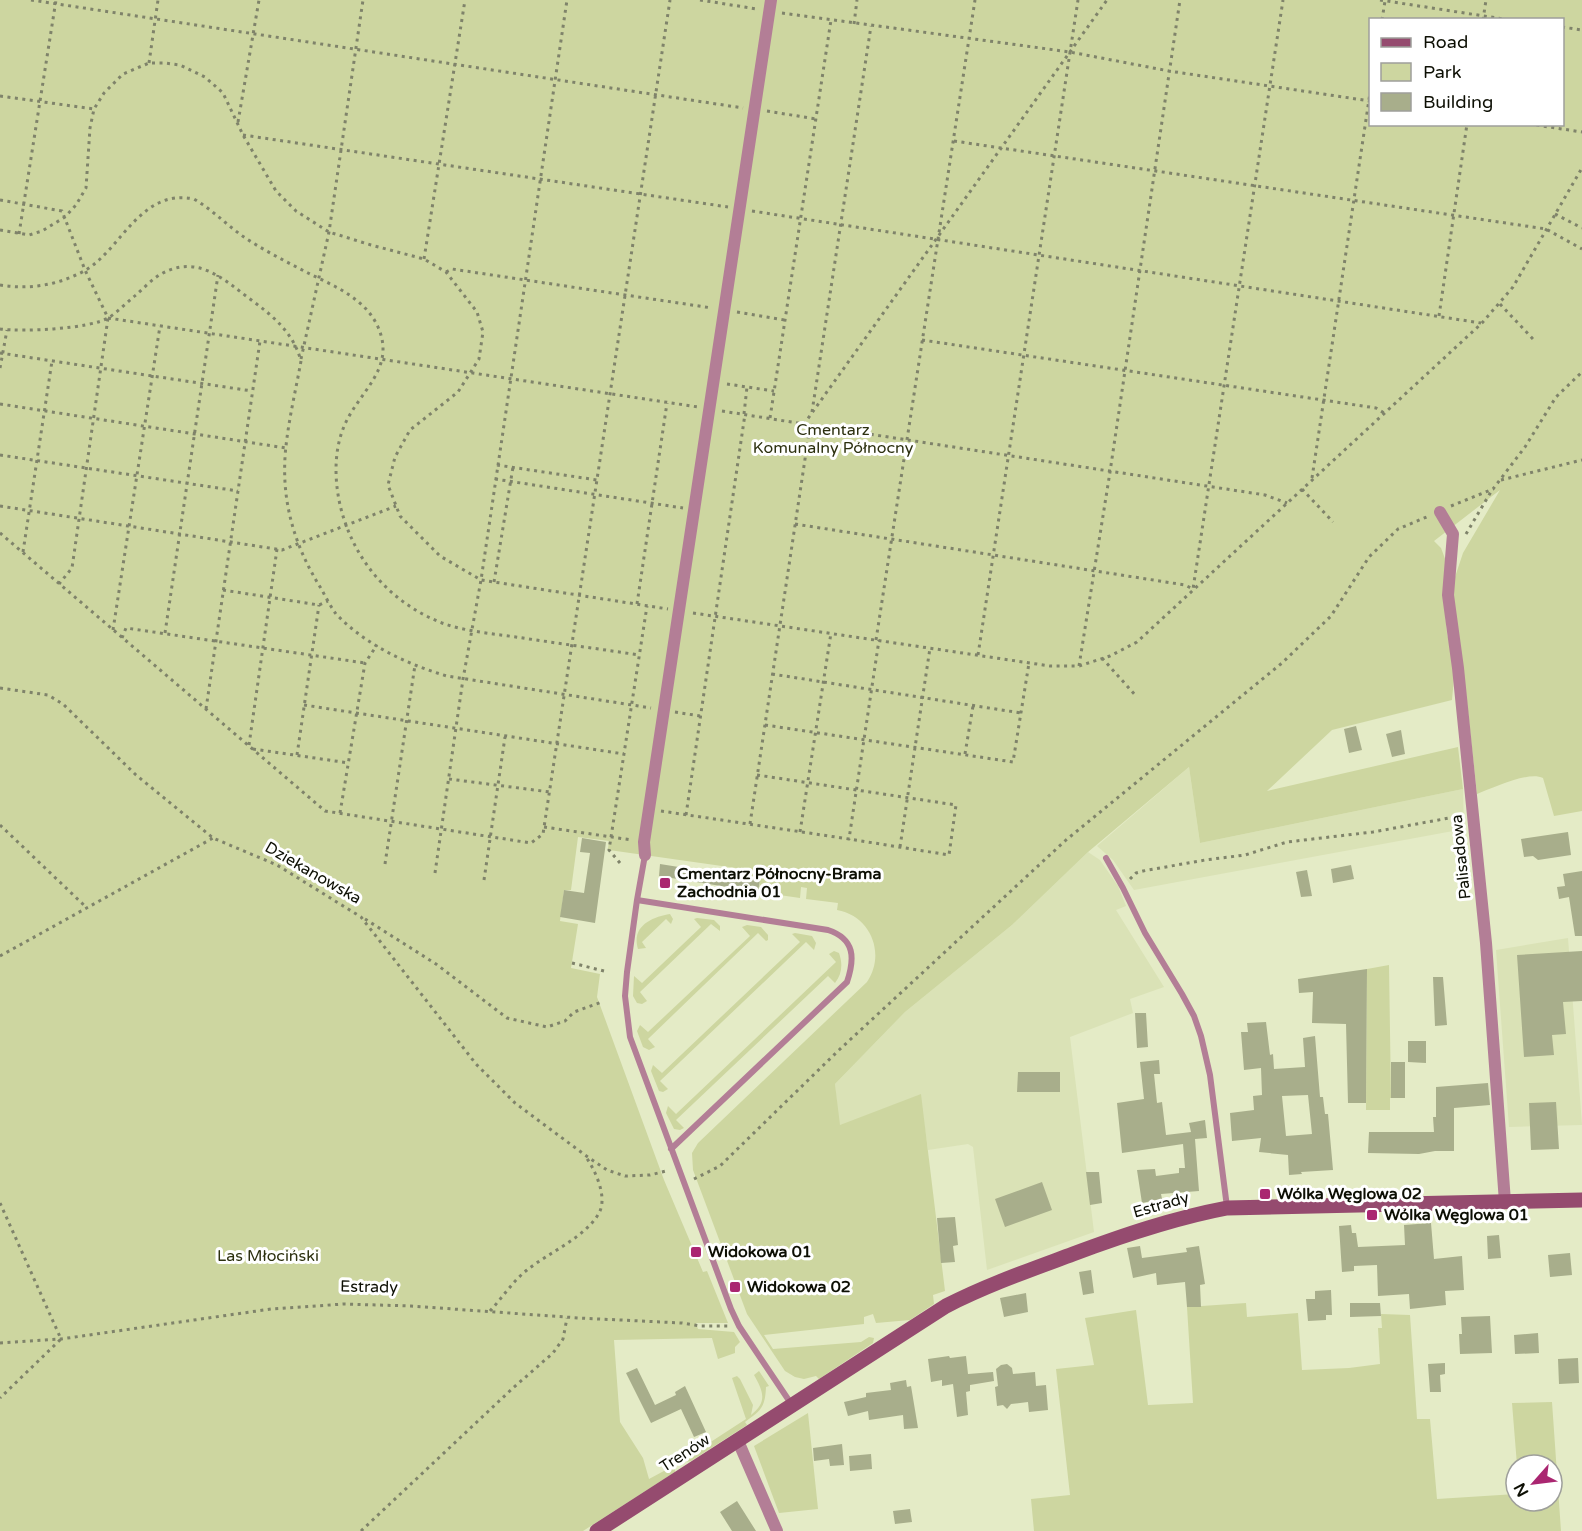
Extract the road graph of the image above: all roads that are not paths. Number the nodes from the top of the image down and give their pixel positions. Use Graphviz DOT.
graph roads {
  1 [pos="771,5"];
  2 [pos="1440,512"];
  3 [pos="644,848"];
  4 [pos="1106,858"];
  5 [pos="637,900"];
  6 [pos="671,1149"];
  7 [pos="1582,1200"];
  8 [pos="1505,1202"];
  9 [pos="1227,1208"];
  10 [pos="792,1405"];
  11 [pos="738,1440"];
  12 [pos="597,1531"];
  13 [pos="777,1531"];
  1 -- 3 [label="street"];
  2 -- 8 [label="street, Palisadowa"];
  3 -- 5 [label="lane"];
  4 -- 9 [label="lane"];
  5 -- 6 [label="lane"];
  5 -- 6 [label="lane"];
  6 -- 10 [label="lane"];
  7 -- 8 [label="main road, Estrady"];
  8 -- 9 [label="main road, Estrady"];
  9 -- 10 [label="main road, Estrady"];
  10 -- 11 [label="main road, Trenów"];
  11 -- 12 [label="main road, Trenów"];
  11 -- 13 [label="street"];
}
